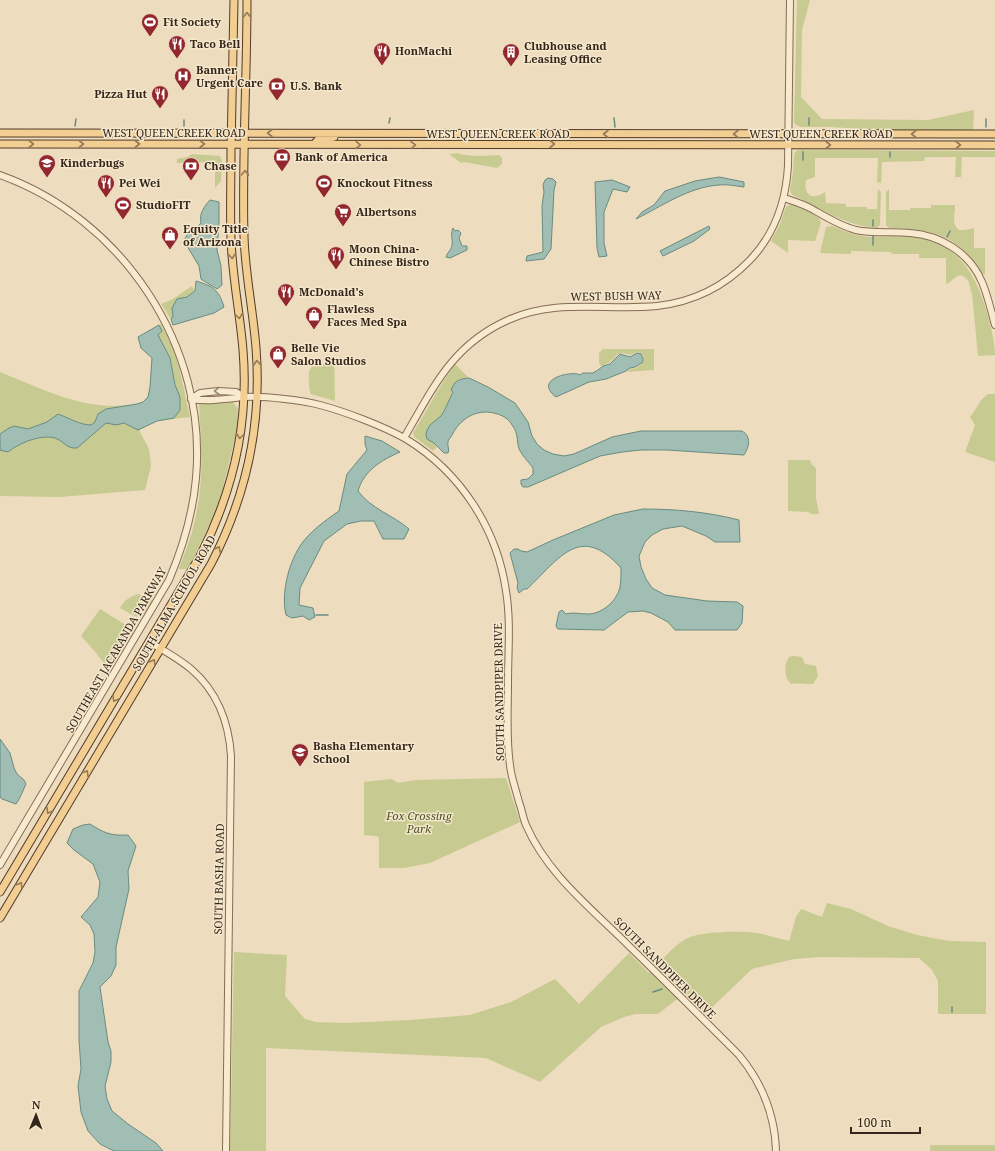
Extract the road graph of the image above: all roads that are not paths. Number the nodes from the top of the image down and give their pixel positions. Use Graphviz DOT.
graph roads {
  1 [pos="234,0"];
  2 [pos="247,0"];
  3 [pos="790,0"];
  4 [pos="0,133"];
  5 [pos="232,133"];
  6 [pos="245,133"];
  7 [pos="362,133"];
  8 [pos="789,134"];
  9 [pos="995,134"];
  10 [pos="0,144"];
  11 [pos="232,144"];
  12 [pos="245,144"];
  13 [pos="315,144"];
  14 [pos="995,145"];
  15 [pos="789,146"];
  16 [pos="0,175"];
  17 [pos="784,198"];
  18 [pos="995,325"];
  19 [pos="244,397"];
  20 [pos="257,398"];
  21 [pos="191,399"];
  22 [pos="404,438"];
  23 [pos="149,642"];
  24 [pos="161,649"];
  25 [pos="0,865"];
  26 [pos="0,892"];
  27 [pos="0,918"];
  28 [pos="226,1151"];
  29 [pos="776,1151"];
  1 -- 5 [label="main road, SOUTH ALMA SCHOOL ROAD"];
  6 -- 2 [label="main road, SOUTH ALMA SCHOOL ROAD, one-way"];
  3 -- 8 [label="street, WEST BUSH WAY"];
  4 -- 5 [label="main road, WEST QUEEN CREEK ROAD"];
  5 -- 6 [label="main road, WEST QUEEN CREEK ROAD"];
  5 -- 11 [label="main road, SOUTH ALMA SCHOOL ROAD"];
  7 -- 6 [label="main road, WEST QUEEN CREEK ROAD, one-way"];
  6 -- 12 [label="main road, SOUTH ALMA SCHOOL ROAD"];
  8 -- 7 [label="main road, WEST QUEEN CREEK ROAD, one-way"];
  7 -- 13 [label="main road"];
  9 -- 8 [label="main road, WEST QUEEN CREEK ROAD, one-way"];
  8 -- 15 [label="street, WEST BUSH WAY"];
  10 -- 11 [label="main road, WEST QUEEN CREEK ROAD, one-way"];
  11 -- 12 [label="main road, WEST QUEEN CREEK ROAD"];
  11 -- 19 [label="main road, SOUTH ALMA SCHOOL ROAD, one-way"];
  12 -- 13 [label="main road, WEST QUEEN CREEK ROAD"];
  20 -- 12 [label="main road, SOUTH ALMA SCHOOL ROAD, one-way"];
  13 -- 15 [label="main road, WEST QUEEN CREEK ROAD, one-way"];
  15 -- 14 [label="main road, WEST QUEEN CREEK ROAD, one-way"];
  15 -- 17 [label="street, WEST BUSH WAY"];
  16 -- 21 [label="street, SOUTHEAST JACARANDA PARKWAY"];
  17 -- 18 [label="street"];
  17 -- 22 [label="street, WEST BUSH WAY"];
  19 -- 20 [label="street, SOUTH SANDPIPER DRIVE"];
  19 -- 21 [label="street, SOUTH SANDPIPER DRIVE"];
  19 -- 23 [label="main road, SOUTH ALMA SCHOOL ROAD, one-way"];
  20 -- 22 [label="street, SOUTH SANDPIPER DRIVE"];
  24 -- 20 [label="main road, SOUTH ALMA SCHOOL ROAD, one-way"];
  21 -- 25 [label="street, SOUTHEAST JACARANDA PARKWAY"];
  22 -- 29 [label="street, SOUTH SANDPIPER DRIVE"];
  23 -- 24 [label="street, SOUTH BASHA ROAD"];
  23 -- 26 [label="main road, SOUTH ALMA SCHOOL ROAD, one-way"];
  27 -- 24 [label="main road, SOUTH ALMA SCHOOL ROAD, one-way"];
  24 -- 28 [label="street, SOUTH BASHA ROAD"];
}
